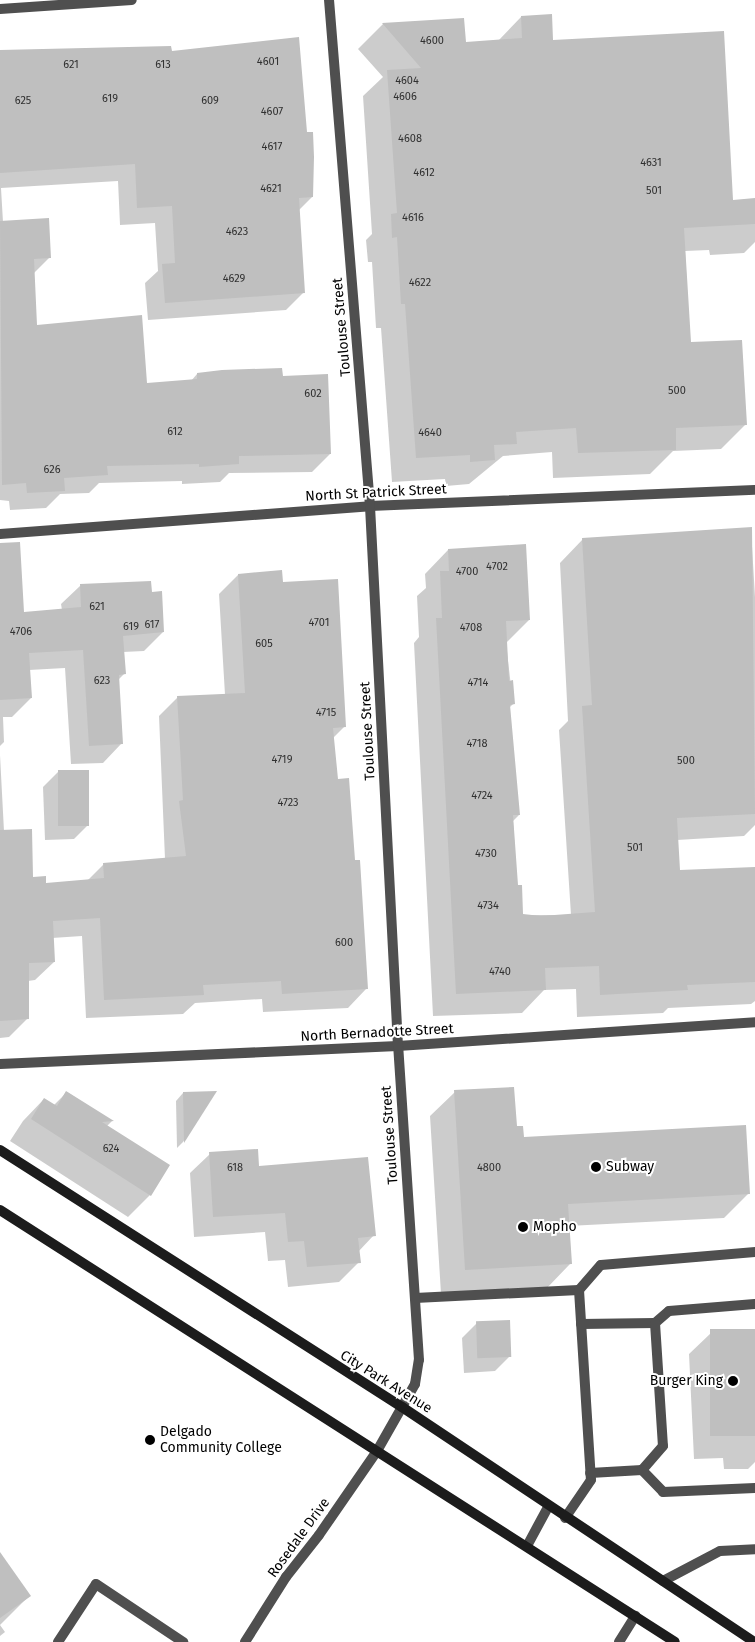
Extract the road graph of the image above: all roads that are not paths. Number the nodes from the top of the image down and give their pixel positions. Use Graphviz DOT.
graph roads {
  1 [pos="132,0"];
  2 [pos="329,0"];
  3 [pos="0,9"];
  4 [pos="755,490"];
  5 [pos="370,506"];
  6 [pos="0,534"];
  7 [pos="755,1022"];
  8 [pos="398,1046"];
  9 [pos="0,1064"];
  10 [pos="0,1150"];
  11 [pos="0,1210"];
  12 [pos="755,1252"];
  13 [pos="579,1290"];
  14 [pos="414,1298"];
  15 [pos="755,1304"];
  16 [pos="655,1323"];
  17 [pos="581,1324"];
  18 [pos="402,1407"];
  19 [pos="377,1451"];
  20 [pos="642,1470"];
  21 [pos="590,1473"];
  22 [pos="755,1488"];
  23 [pos="548,1507"];
  24 [pos="565,1518"];
  25 [pos="527,1546"];
  26 [pos="755,1549"];
  27 [pos="663,1581"];
  28 [pos="635,1616"];
  29 [pos="58,1642"];
  30 [pos="183,1642"];
  31 [pos="245,1642"];
  32 [pos="619,1642"];
  33 [pos="675,1642"];
  34 [pos="755,1642"];
  1 -- 3 [label="street"];
  2 -- 5 [label="street, Toulouse Street"];
  4 -- 5 [label="street, North St Patrick Street"];
  5 -- 6 [label="street, North St Patrick Street"];
  5 -- 8 [label="street, Toulouse Street"];
  7 -- 8 [label="street, North Bernadotte Street"];
  8 -- 9 [label="street, North Bernadotte Street"];
  8 -- 14 [label="street, Toulouse Street"];
  10 -- 18 [label="main road, City Park Avenue"];
  11 -- 19 [label="main road"];
  12 -- 13 [label="street"];
  13 -- 14 [label="street"];
  13 -- 17 [label="street"];
  14 -- 18 [label="street, Toulouse Street"];
  15 -- 16 [label="street"];
  16 -- 17 [label="street"];
  16 -- 20 [label="street"];
  17 -- 21 [label="street"];
  18 -- 19 [label="street, Toulouse Street"];
  18 -- 23 [label="main road, City Park Avenue"];
  19 -- 25 [label="main road"];
  19 -- 31 [label="street, Rosedale Drive"];
  20 -- 21 [label="street"];
  20 -- 22 [label="street"];
  21 -- 24 [label="street"];
  23 -- 24 [label="main road, City Park Avenue"];
  23 -- 25 [label="street"];
  24 -- 27 [label="main road, City Park Avenue"];
  25 -- 28 [label="main road"];
  26 -- 27 [label="street"];
  27 -- 34 [label="main road, City Park Avenue"];
  28 -- 32 [label="street"];
  28 -- 33 [label="main road"];
  29 -- 30 [label="street"];
}
